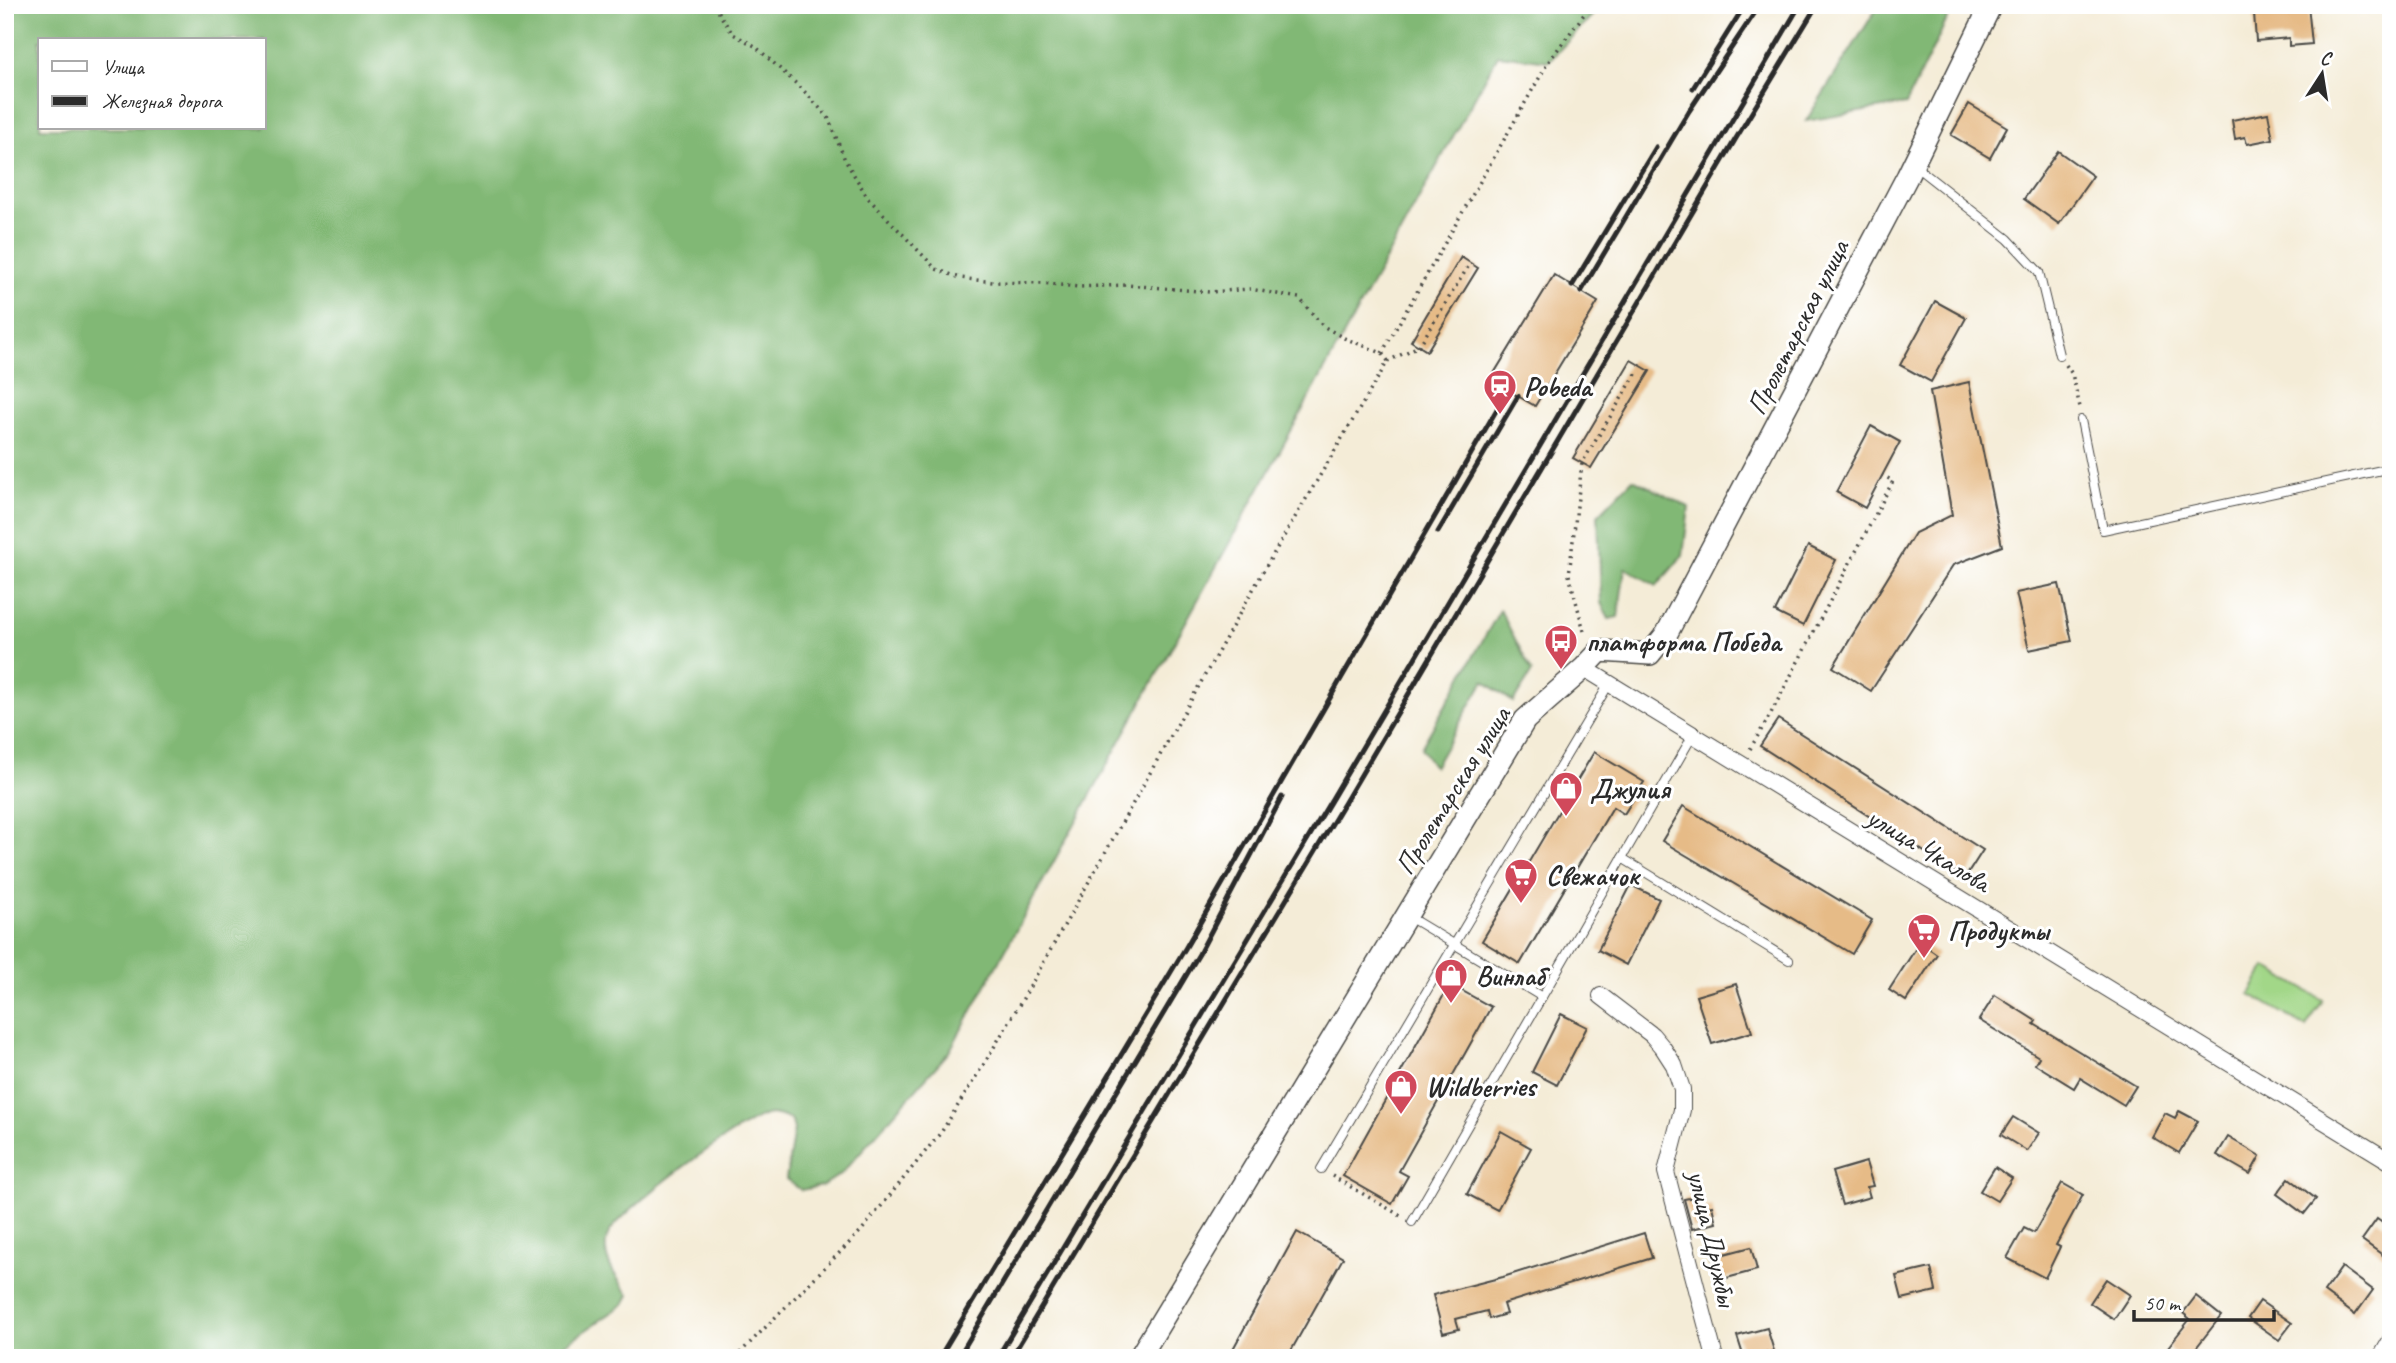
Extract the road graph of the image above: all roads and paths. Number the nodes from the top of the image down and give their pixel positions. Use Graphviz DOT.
graph roads {
  1 [pos="716,5"];
  2 [pos="1591,5"];
  3 [pos="1991,5"];
  4 [pos="1913,164"];
  5 [pos="1468,267"];
  6 [pos="1382,353"];
  7 [pos="2059,355"];
  8 [pos="1388,360"];
  9 [pos="1638,371"];
  10 [pos="2081,420"];
  11 [pos="2391,468"];
  12 [pos="1882,475"];
  13 [pos="1584,631"];
  14 [pos="1584,668"];
  15 [pos="1609,684"];
  16 [pos="1693,736"];
  17 [pos="1740,764"];
  18 [pos="1622,858"];
  19 [pos="1407,916"];
  20 [pos="1454,944"];
  21 [pos="1789,960"];
  22 [pos="1601,996"];
  23 [pos="1542,997"];
  24 [pos="2391,1162"];
  25 [pos="1321,1169"];
  26 [pos="1412,1222"];
  27 [pos="2391,1332"];
  28 [pos="735,1358"];
  29 [pos="1139,1358"];
  30 [pos="1716,1358"];
  31 [pos="2376,1358"];
  1 -- 6 [label="path"];
  2 -- 6 [label="path"];
  3 -- 4 [label="main road"];
  4 -- 7 [label="lane"];
  4 -- 14 [label="main road, Пролетарская улица"];
  5 -- 8 [label="path"];
  6 -- 8 [label="path"];
  7 -- 10 [label="path"];
  8 -- 28 [label="path"];
  9 -- 13 [label="path"];
  10 -- 11 [label="lane"];
  12 -- 17 [label="path"];
  14 -- 15 [label="street, улица Чкалова"];
  14 -- 19 [label="main road, Пролетарская улица"];
  15 -- 16 [label="street, улица Чкалова"];
  15 -- 20 [label="lane"];
  16 -- 17 [label="street, улица Чкалова"];
  16 -- 18 [label="lane"];
  17 -- 24 [label="street, улица Чкалова"];
  18 -- 21 [label="lane"];
  18 -- 23 [label="lane"];
  19 -- 20 [label="lane"];
  19 -- 29 [label="main road, Пролетарская улица"];
  20 -- 23 [label="lane"];
  20 -- 25 [label="lane"];
  22 -- 30 [label="street, улица Дружбы"];
  23 -- 26 [label="lane"];
  25 -- 26 [label="path"];
  27 -- 31 [label="lane"];
}
